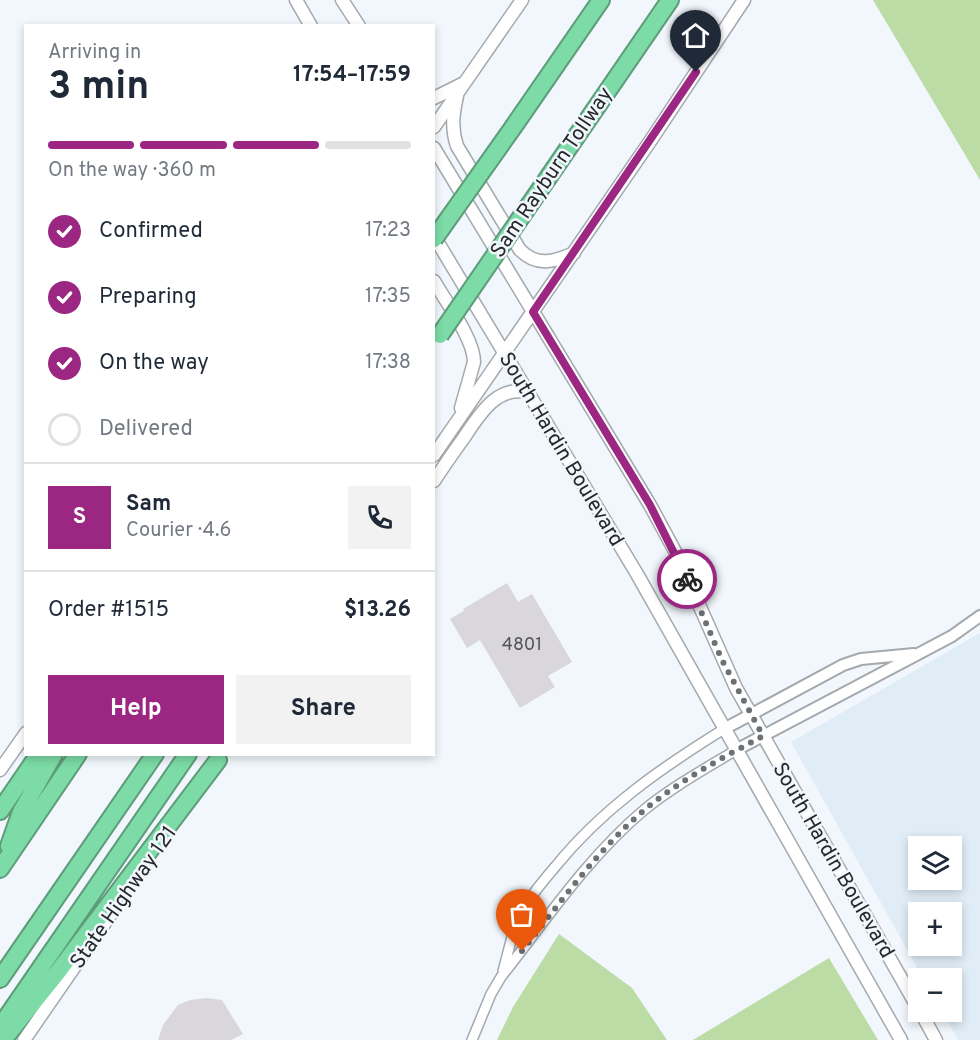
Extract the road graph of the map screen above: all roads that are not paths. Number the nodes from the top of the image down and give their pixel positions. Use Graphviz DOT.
graph roads {
  1 [pos="296,0"];
  2 [pos="342,0"];
  3 [pos="522,0"];
  4 [pos="601,0"];
  5 [pos="670,0"];
  6 [pos="744,0"];
  7 [pos="309,24"];
  8 [pos="358,24"];
  9 [pos="466,82"];
  10 [pos="457,96"];
  11 [pos="435,98"];
  12 [pos="435,126"];
  13 [pos="435,150"];
  14 [pos="435,235"];
  15 [pos="574,253"];
  16 [pos="435,283"];
  17 [pos="533,312"];
  18 [pos="437,340"];
  19 [pos="505,352"];
  20 [pos="529,393"];
  21 [pos="459,418"];
  22 [pos="435,454"];
  23 [pos="435,481"];
  24 [pos="980,616"];
  25 [pos="920,653"];
  26 [pos="751,714"];
  27 [pos="724,729"];
  28 [pos="24,736"];
  29 [pos="763,736"];
  30 [pos="736,750"];
  31 [pos="38,756"];
  32 [pos="53,756"];
  33 [pos="77,756"];
  34 [pos="154,756"];
  35 [pos="187,756"];
  36 [pos="220,757"];
  37 [pos="0,770"];
  38 [pos="0,811"];
  39 [pos="1,867"];
  40 [pos="501,977"];
  41 [pos="0,979"];
  42 [pos="908,991"];
  43 [pos="926,1022"];
  44 [pos="0,1027"];
  45 [pos="3,1040"];
  46 [pos="24,1040"];
  47 [pos="472,1040"];
  48 [pos="902,1040"];
  49 [pos="936,1040"];
  1 -- 7 [label="main road"];
  2 -- 8 [label="main road"];
  3 -- 9 [label="main road"];
  4 -- 14 [label="highway, bridge"];
  5 -- 18 [label="highway, Sam Rayburn Tollway, bridge"];
  6 -- 15 [label="main road"];
  9 -- 10 [label="main road"];
  9 -- 11 [label="main road"];
  10 -- 12 [label="main road"];
  10 -- 15 [label="main road"];
  13 -- 17 [label="main road, South Hardin Boulevard"];
  14 -- 19 [label="main road, South Hardin Boulevard"];
  15 -- 17 [label="main road"];
  16 -- 21 [label="main road"];
  17 -- 19 [label="main road"];
  17 -- 26 [label="main road, South Hardin Boulevard"];
  19 -- 20 [label="main road, South Hardin Boulevard"];
  19 -- 21 [label="main road"];
  20 -- 23 [label="main road"];
  20 -- 27 [label="main road, South Hardin Boulevard"];
  21 -- 22 [label="main road"];
  24 -- 25 [label="street"];
  25 -- 26 [label="street"];
  25 -- 29 [label="street"];
  26 -- 27 [label="street"];
  26 -- 29 [label="main road, South Hardin Boulevard"];
  27 -- 30 [label="main road, South Hardin Boulevard"];
  27 -- 40 [label="street"];
  28 -- 37 [label="main road"];
  29 -- 30 [label="street"];
  29 -- 42 [label="main road, South Hardin Boulevard"];
  30 -- 40 [label="street"];
  30 -- 48 [label="main road, South Hardin Boulevard"];
  31 -- 38 [label="highway"];
  32 -- 39 [label="highway"];
  33 -- 39 [label="highway"];
  34 -- 41 [label="highway"];
  35 -- 44 [label="highway"];
  36 -- 45 [label="highway"];
  36 -- 46 [label="main road, State Highway 121"];
  40 -- 47 [label="street"];
  43 -- 49 [label="main road, South Hardin Boulevard"];
}
